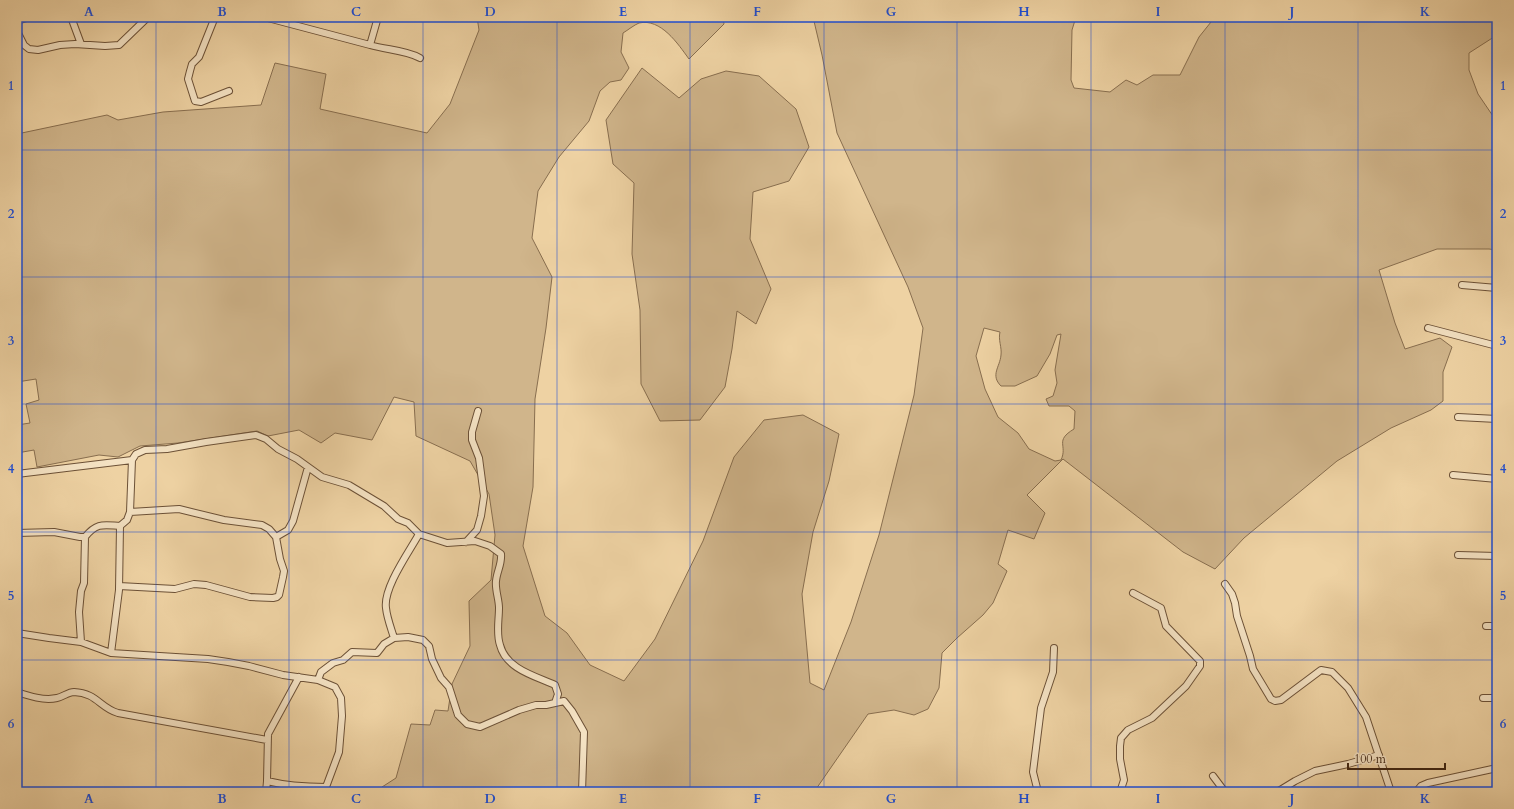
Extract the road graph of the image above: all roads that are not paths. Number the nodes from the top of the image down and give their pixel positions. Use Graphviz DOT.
graph roads {
  1 [pos="30,17"];
  2 [pos="71,17"];
  3 [pos="148,17"];
  4 [pos="215,17"];
  5 [pos="264,17"];
  6 [pos="378,17"];
  7 [pos="17,21"];
  8 [pos="17,31"];
  9 [pos="81,44"];
  10 [pos="370,45"];
  11 [pos="420,58"];
  12 [pos="230,91"];
  13 [pos="1462,284"];
  14 [pos="1497,288"];
  15 [pos="1428,328"];
  16 [pos="1497,346"];
  17 [pos="478,411"];
  18 [pos="1458,417"];
  19 [pos="1497,419"];
  20 [pos="132,460"];
  21 [pos="308,467"];
  22 [pos="17,474"];
  23 [pos="1453,475"];
  24 [pos="1497,479"];
  25 [pos="130,512"];
  26 [pos="120,526"];
  27 [pos="17,533"];
  28 [pos="419,534"];
  29 [pos="85,537"];
  30 [pos="276,537"];
  31 [pos="466,542"];
  32 [pos="1458,555"];
  33 [pos="1497,556"];
  34 [pos="1225,584"];
  35 [pos="119,586"];
  36 [pos="1133,593"];
  37 [pos="1486,626"];
  38 [pos="1497,626"];
  39 [pos="17,632"];
  40 [pos="394,638"];
  41 [pos="81,642"];
  42 [pos="1054,648"];
  43 [pos="111,653"];
  44 [pos="298,677"];
  45 [pos="318,680"];
  46 [pos="17,692"];
  47 [pos="1484,698"];
  48 [pos="1497,698"];
  49 [pos="555,703"];
  50 [pos="267,740"];
  51 [pos="1379,755"];
  52 [pos="1497,768"];
  53 [pos="1213,776"];
  54 [pos="267,781"];
  55 [pos="326,789"];
  56 [pos="266,792"];
  57 [pos="582,792"];
  58 [pos="1038,792"];
  59 [pos="1120,792"];
  60 [pos="1225,792"];
  61 [pos="1278,792"];
  62 [pos="1391,792"];
  63 [pos="1416,792"];
  1 -- 7 [label="street"];
  2 -- 9 [label="street"];
  3 -- 9 [label="street"];
  4 -- 12 [label="street"];
  5 -- 10 [label="street"];
  6 -- 10 [label="street"];
  8 -- 9 [label="street"];
  10 -- 11 [label="street"];
  13 -- 14 [label="street"];
  15 -- 16 [label="street"];
  17 -- 31 [label="street"];
  18 -- 19 [label="street"];
  20 -- 21 [label="street"];
  20 -- 22 [label="street"];
  20 -- 25 [label="street"];
  21 -- 28 [label="street"];
  21 -- 30 [label="street"];
  23 -- 24 [label="street"];
  25 -- 26 [label="street"];
  25 -- 30 [label="street"];
  26 -- 29 [label="street"];
  26 -- 35 [label="street"];
  27 -- 29 [label="street"];
  28 -- 31 [label="street"];
  28 -- 40 [label="street"];
  29 -- 41 [label="street"];
  30 -- 35 [label="street"];
  31 -- 49 [label="street"];
  32 -- 33 [label="street"];
  34 -- 51 [label="street"];
  35 -- 43 [label="street"];
  36 -- 59 [label="street"];
  37 -- 38 [label="street"];
  39 -- 41 [label="street"];
  40 -- 45 [label="street"];
  40 -- 49 [label="street"];
  41 -- 43 [label="street"];
  42 -- 58 [label="street"];
  43 -- 44 [label="street"];
  44 -- 45 [label="street"];
  44 -- 50 [label="street"];
  45 -- 55 [label="street"];
  46 -- 50 [label="street"];
  47 -- 48 [label="street"];
  49 -- 57 [label="street"];
  50 -- 54 [label="street"];
  51 -- 61 [label="street"];
  51 -- 62 [label="street"];
  52 -- 63 [label="street"];
  53 -- 60 [label="street"];
  54 -- 55 [label="street"];
  54 -- 56 [label="street"];
}
